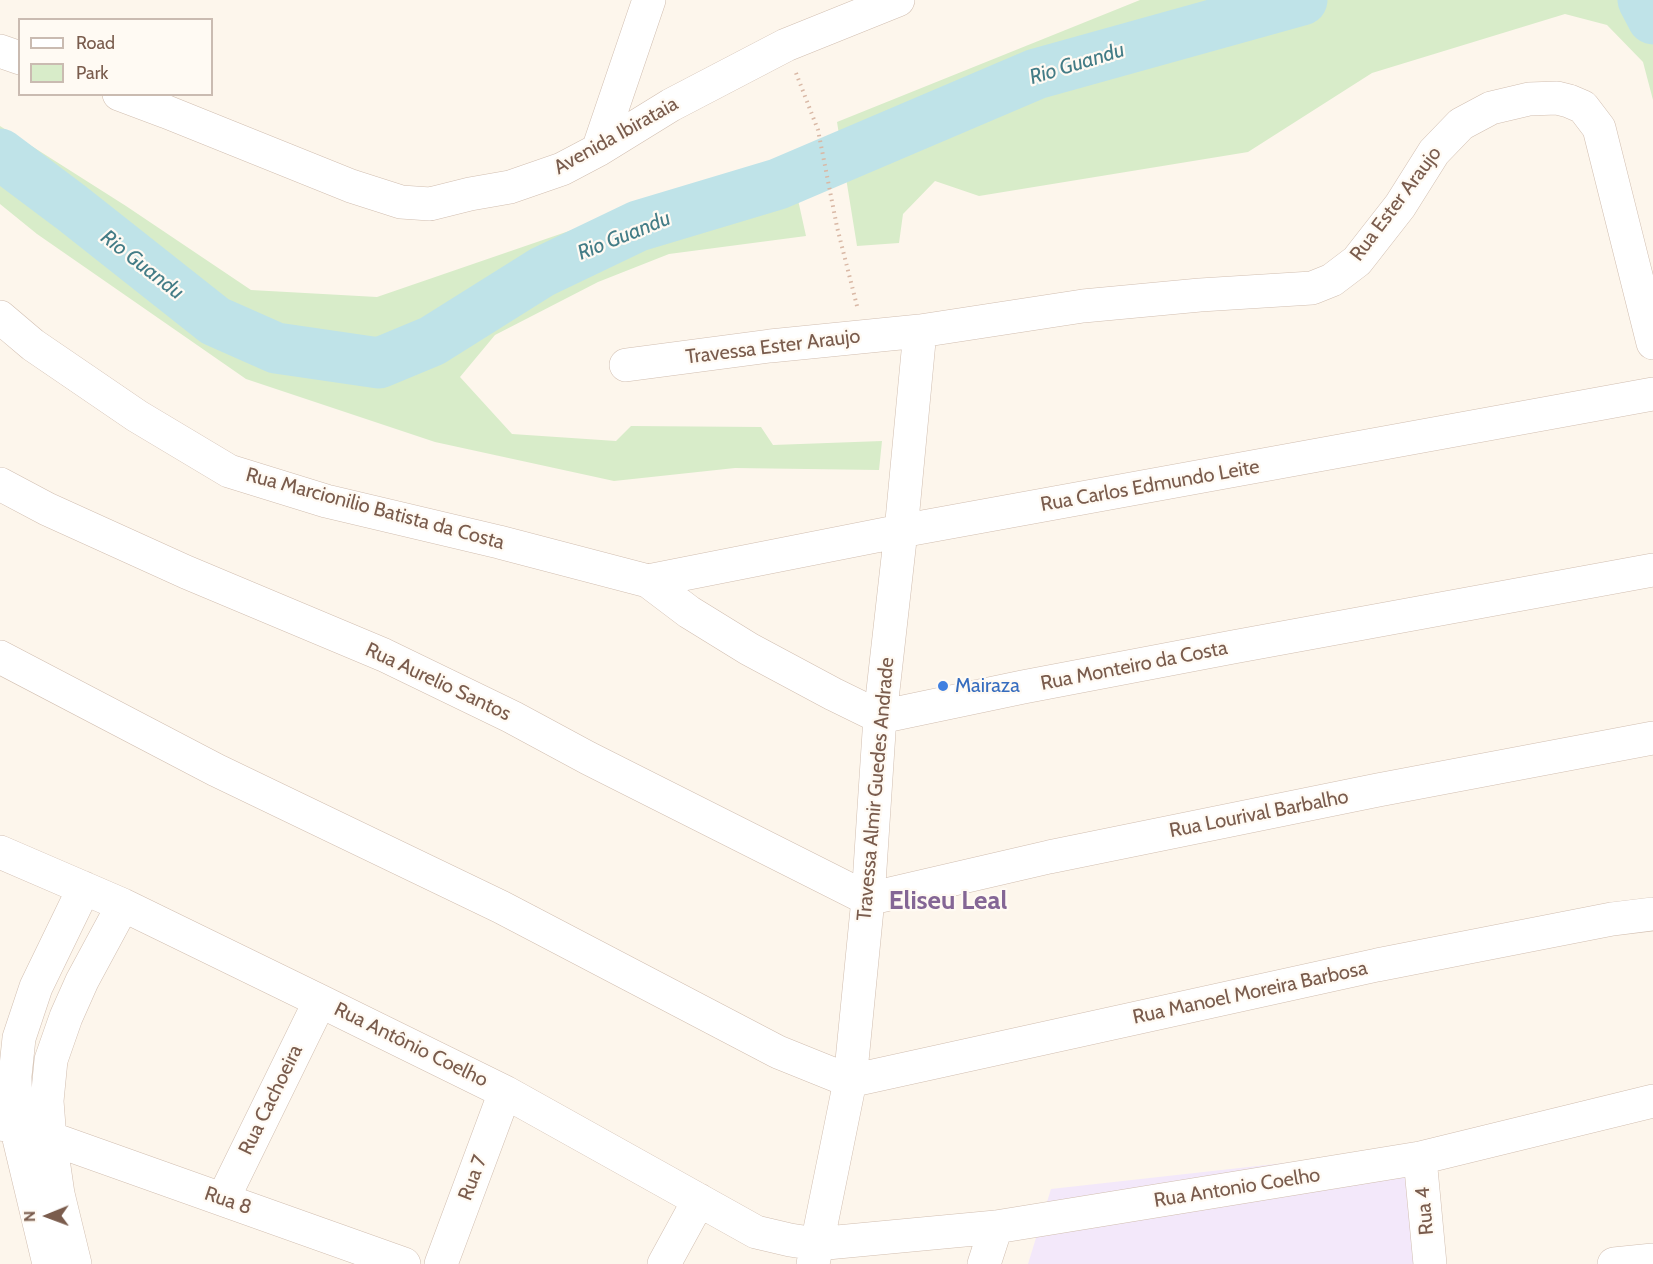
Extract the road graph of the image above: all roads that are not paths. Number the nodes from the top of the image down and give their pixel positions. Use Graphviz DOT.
graph roads {
  1 [pos="649,0"];
  2 [pos="898,0"];
  3 [pos="0,51"];
  4 [pos="18,57"];
  5 [pos="124,96"];
  6 [pos="598,150"];
  7 [pos="0,317"];
  8 [pos="920,331"];
  9 [pos="1653,343"];
  10 [pos="626,366"];
  11 [pos="1653,394"];
  12 [pos="0,484"];
  13 [pos="901,531"];
  14 [pos="1653,570"];
  15 [pos="648,581"];
  16 [pos="0,657"];
  17 [pos="880,717"];
  18 [pos="1653,738"];
  19 [pos="0,852"];
  20 [pos="84,888"];
  21 [pos="868,899"];
  22 [pos="123,905"];
  23 [pos="1653,914"];
  24 [pos="320,1001"];
  25 [pos="850,1081"];
  26 [pos="506,1092"];
  27 [pos="1653,1101"];
  28 [pos="8,1125"];
  29 [pos="50,1139"];
  30 [pos="1420,1158"];
  31 [pos="223,1199"];
  32 [pos="699,1200"];
  33 [pos="996,1227"];
  34 [pos="815,1254"];
  35 [pos="49,1264"];
  36 [pos="75,1264"];
  37 [pos="404,1264"];
  38 [pos="441,1264"];
  39 [pos="664,1264"];
  40 [pos="984,1264"];
  41 [pos="1430,1264"];
  1 -- 6 [label="street"];
  2 -- 6 [label="street, Avenida Ibirataia"];
  3 -- 4 [label="street"];
  5 -- 6 [label="street, Avenida Ibirataia"];
  7 -- 15 [label="street, Rua Marcionilio Batista da Costa"];
  8 -- 9 [label="street, Rua Ester Araujo"];
  8 -- 10 [label="street, Travessa Ester Araujo"];
  8 -- 13 [label="street, Travessa Almir Guedes Andrade"];
  11 -- 13 [label="street, Rua Carlos Edmundo Leite"];
  12 -- 21 [label="street, Rua Aurelio Santos"];
  13 -- 15 [label="street, Rua Carlos Edmundo Leite"];
  13 -- 17 [label="street, Travessa Almir Guedes Andrade"];
  14 -- 17 [label="street, Rua Monteiro da Costa"];
  15 -- 17 [label="street"];
  16 -- 25 [label="street"];
  17 -- 21 [label="street, Travessa Almir Guedes Andrade"];
  18 -- 21 [label="street, Rua Lourival Barbalho"];
  19 -- 20 [label="street, Rua Antônio Coelho"];
  20 -- 22 [label="street, Rua Antônio Coelho"];
  20 -- 28 [label="street"];
  21 -- 25 [label="street, Travessa Almir Guedes Andrade"];
  22 -- 24 [label="street, Rua Antônio Coelho"];
  22 -- 29 [label="street"];
  23 -- 25 [label="street, Rua Manoel Moreira Barbosa"];
  24 -- 26 [label="street, Rua Antônio Coelho"];
  24 -- 31 [label="street, Rua Cachoeira"];
  25 -- 34 [label="street, Travessa Almir Guedes Andrade"];
  26 -- 32 [label="street, Rua Antônio Coelho"];
  26 -- 38 [label="street, Rua 7"];
  27 -- 30 [label="street, Rua Antonio Coelho"];
  28 -- 29 [label="street, Rua 8"];
  28 -- 35 [label="street"];
  29 -- 31 [label="street, Rua 8"];
  29 -- 36 [label="street"];
  30 -- 33 [label="street, Rua Antonio Coelho"];
  30 -- 41 [label="street, Rua 4"];
  31 -- 37 [label="street, Rua 8"];
  32 -- 34 [label="street, Rua Antônio Coelho"];
  32 -- 39 [label="street"];
  33 -- 34 [label="street, Rua Antonio Coelho"];
  33 -- 40 [label="street"];
}
